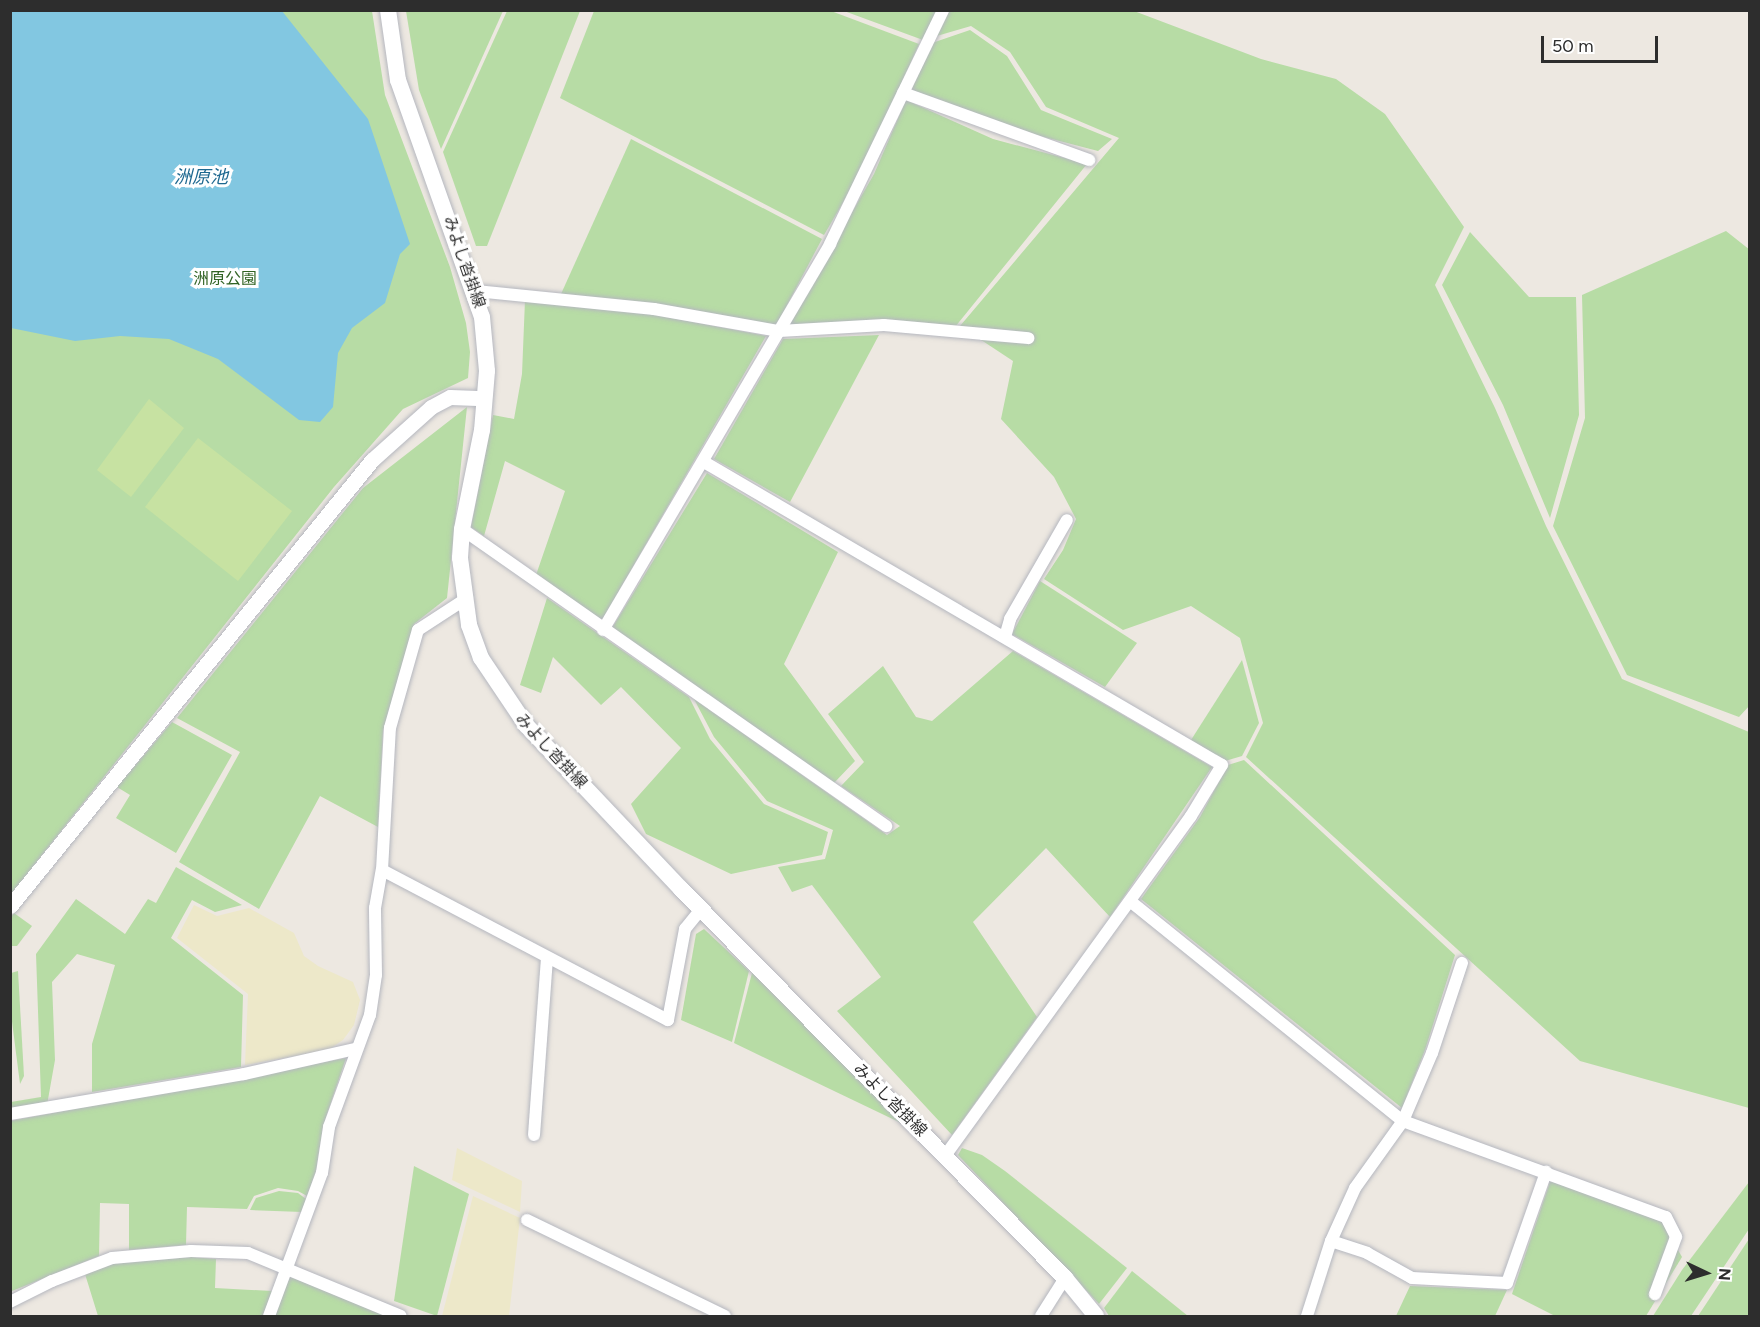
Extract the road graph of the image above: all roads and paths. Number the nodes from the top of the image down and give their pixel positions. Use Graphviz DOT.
graph roads {
  1 [pos="388,10"];
  2 [pos="943,10"];
  3 [pos="903,93"];
  4 [pos="1089,160"];
  5 [pos="476,291"];
  6 [pos="780,331"];
  7 [pos="1028,338"];
  8 [pos="484,398"];
  9 [pos="704,462"];
  10 [pos="1067,520"];
  11 [pos="462,529"];
  12 [pos="464,600"];
  13 [pos="603,630"];
  14 [pos="1005,637"];
  15 [pos="886,826"];
  16 [pos="382,870"];
  17 [pos="1130,902"];
  18 [pos="10,906"];
  19 [pos="701,909"];
  20 [pos="547,958"];
  21 [pos="1462,963"];
  22 [pos="355,1049"];
  23 [pos="10,1114"];
  24 [pos="1403,1121"];
  25 [pos="534,1136"];
  26 [pos="945,1156"];
  27 [pos="1546,1172"];
  28 [pos="526,1220"];
  29 [pos="1331,1241"];
  30 [pos="287,1268"];
  31 [pos="1065,1278"];
  32 [pos="1655,1294"];
  33 [pos="10,1302"];
  34 [pos="269,1317"];
  35 [pos="401,1317"];
  36 [pos="725,1317"];
  37 [pos="1041,1317"];
  38 [pos="1096,1317"];
  39 [pos="1307,1317"];
  1 -- 5 [label="main road, みよし沓掛線"];
  2 -- 3 [label="street"];
  3 -- 4 [label="street"];
  3 -- 6 [label="street"];
  5 -- 6 [label="street"];
  5 -- 8 [label="main road, みよし沓掛線"];
  6 -- 7 [label="street"];
  6 -- 9 [label="street"];
  8 -- 11 [label="main road, みよし沓掛線"];
  8 -- 18 [label="street"];
  9 -- 13 [label="street"];
  9 -- 14 [label="street"];
  10 -- 14 [label="street"];
  11 -- 12 [label="main road, みよし沓掛線"];
  11 -- 13 [label="street"];
  12 -- 16 [label="street"];
  12 -- 19 [label="main road, みよし沓掛線"];
  13 -- 15 [label="street"];
  14 -- 17 [label="street"];
  16 -- 20 [label="street"];
  16 -- 22 [label="street"];
  17 -- 24 [label="street"];
  17 -- 26 [label="street"];
  19 -- 20 [label="street"];
  19 -- 26 [label="main road, みよし沓掛線"];
  20 -- 25 [label="street"];
  21 -- 24 [label="street"];
  22 -- 23 [label="street"];
  22 -- 30 [label="street"];
  24 -- 27 [label="street"];
  24 -- 29 [label="street"];
  26 -- 31 [label="main road, みよし沓掛線"];
  27 -- 29 [label="street"];
  27 -- 32 [label="street"];
  28 -- 36 [label="street"];
  29 -- 39 [label="street"];
  30 -- 33 [label="street"];
  30 -- 34 [label="street"];
  30 -- 35 [label="street"];
  31 -- 37 [label="street"];
  31 -- 38 [label="main road, みよし沓掛線"];
}
